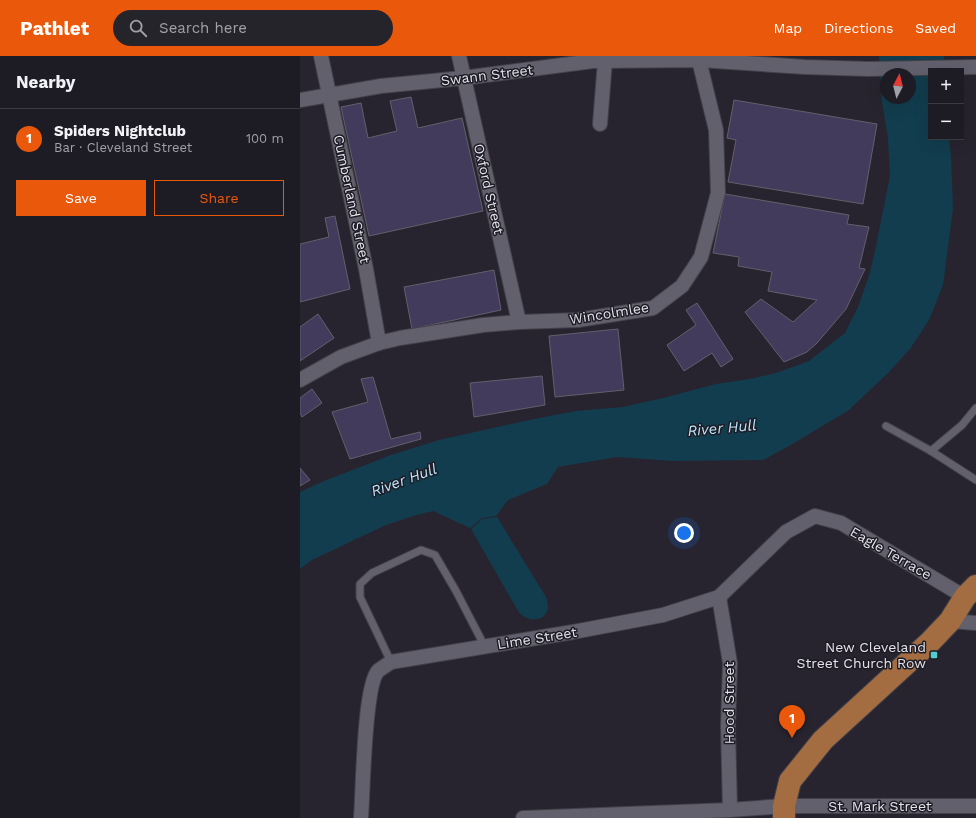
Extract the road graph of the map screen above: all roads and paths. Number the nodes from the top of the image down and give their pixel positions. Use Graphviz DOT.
graph roads {
  1 [pos="321,56"];
  2 [pos="459,56"];
  3 [pos="699,58"];
  4 [pos="597,60"];
  5 [pos="976,67"];
  6 [pos="464,78"];
  7 [pos="329,94"];
  8 [pos="300,100"];
  9 [pos="600,124"];
  10 [pos="519,322"];
  11 [pos="379,343"];
  12 [pos="300,380"];
  13 [pos="976,408"];
  14 [pos="886,426"];
  15 [pos="931,451"];
  16 [pos="976,480"];
  17 [pos="815,516"];
  18 [pos="971,591"];
  19 [pos="719,597"];
  20 [pos="950,620"];
  21 [pos="976,623"];
  22 [pos="485,647"];
  23 [pos="391,662"];
  24 [pos="976,806"];
  25 [pos="730,810"];
  26 [pos="784,812"];
  27 [pos="361,818"];
  28 [pos="523,818"];
  1 -- 7 [label="street, Cumberland Street"];
  2 -- 6 [label="street, Oxford Street"];
  3 -- 4 [label="street, Swann Street"];
  3 -- 5 [label="street, Swann Street"];
  3 -- 10 [label="street, Wincolmlee"];
  4 -- 6 [label="street, Swann Street"];
  4 -- 9 [label="street"];
  6 -- 7 [label="street, Swann Street"];
  6 -- 10 [label="street, Oxford Street"];
  7 -- 8 [label="street, Swann Street"];
  7 -- 11 [label="street, Cumberland Street"];
  10 -- 11 [label="street, Wincolmlee"];
  11 -- 12 [label="street, Wincolmlee"];
  13 -- 15 [label="lane"];
  14 -- 15 [label="lane"];
  15 -- 16 [label="lane"];
  17 -- 18 [label="street, Eagle Terrace"];
  17 -- 19 [label="street, Lime Street"];
  18 -- 20 [label="main road"];
  19 -- 22 [label="street, Lime Street"];
  19 -- 25 [label="street, Hood Street"];
  20 -- 21 [label="street"];
  20 -- 26 [label="main road"];
  22 -- 23 [label="street, Lime Street"];
  22 -- 23 [label="lane"];
  23 -- 27 [label="street"];
  24 -- 26 [label="street, St. Mark Street"];
  25 -- 26 [label="street, St. Mark Street"];
  25 -- 28 [label="street, St. Mark Street"];
}
